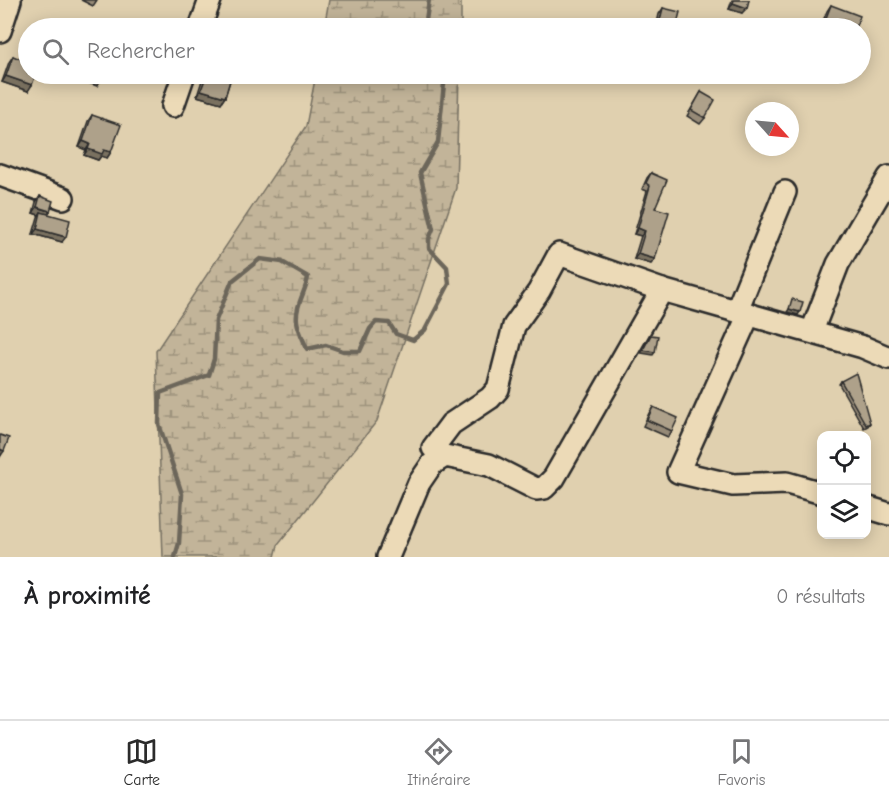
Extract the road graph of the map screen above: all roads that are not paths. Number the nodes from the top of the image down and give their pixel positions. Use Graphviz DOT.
graph roads {
  1 [pos="10,0"];
  2 [pos="210,0"];
  3 [pos="204,18"];
  4 [pos="0,31"];
  5 [pos="181,84"];
  6 [pos="173,106"];
  7 [pos="0,175"];
  8 [pos="889,177"];
  9 [pos="785,192"];
  10 [pos="63,198"];
  11 [pos="662,290"];
  12 [pos="743,312"];
  13 [pos="812,331"];
  14 [pos="889,358"];
  15 [pos="434,448"];
  16 [pos="817,492"];
  17 [pos="871,508"];
  18 [pos="889,514"];
  19 [pos="388,557"];
  1 -- 4 [label="street"];
  2 -- 3 [label="street"];
  5 -- 6 [label="street"];
  7 -- 10 [label="street"];
  8 -- 13 [label="street"];
  9 -- 12 [label="street"];
  11 -- 12 [label="street"];
  11 -- 15 [label="street"];
  11 -- 19 [label="street"];
  12 -- 13 [label="street"];
  12 -- 16 [label="street"];
  13 -- 14 [label="street"];
  17 -- 18 [label="street"];
}
